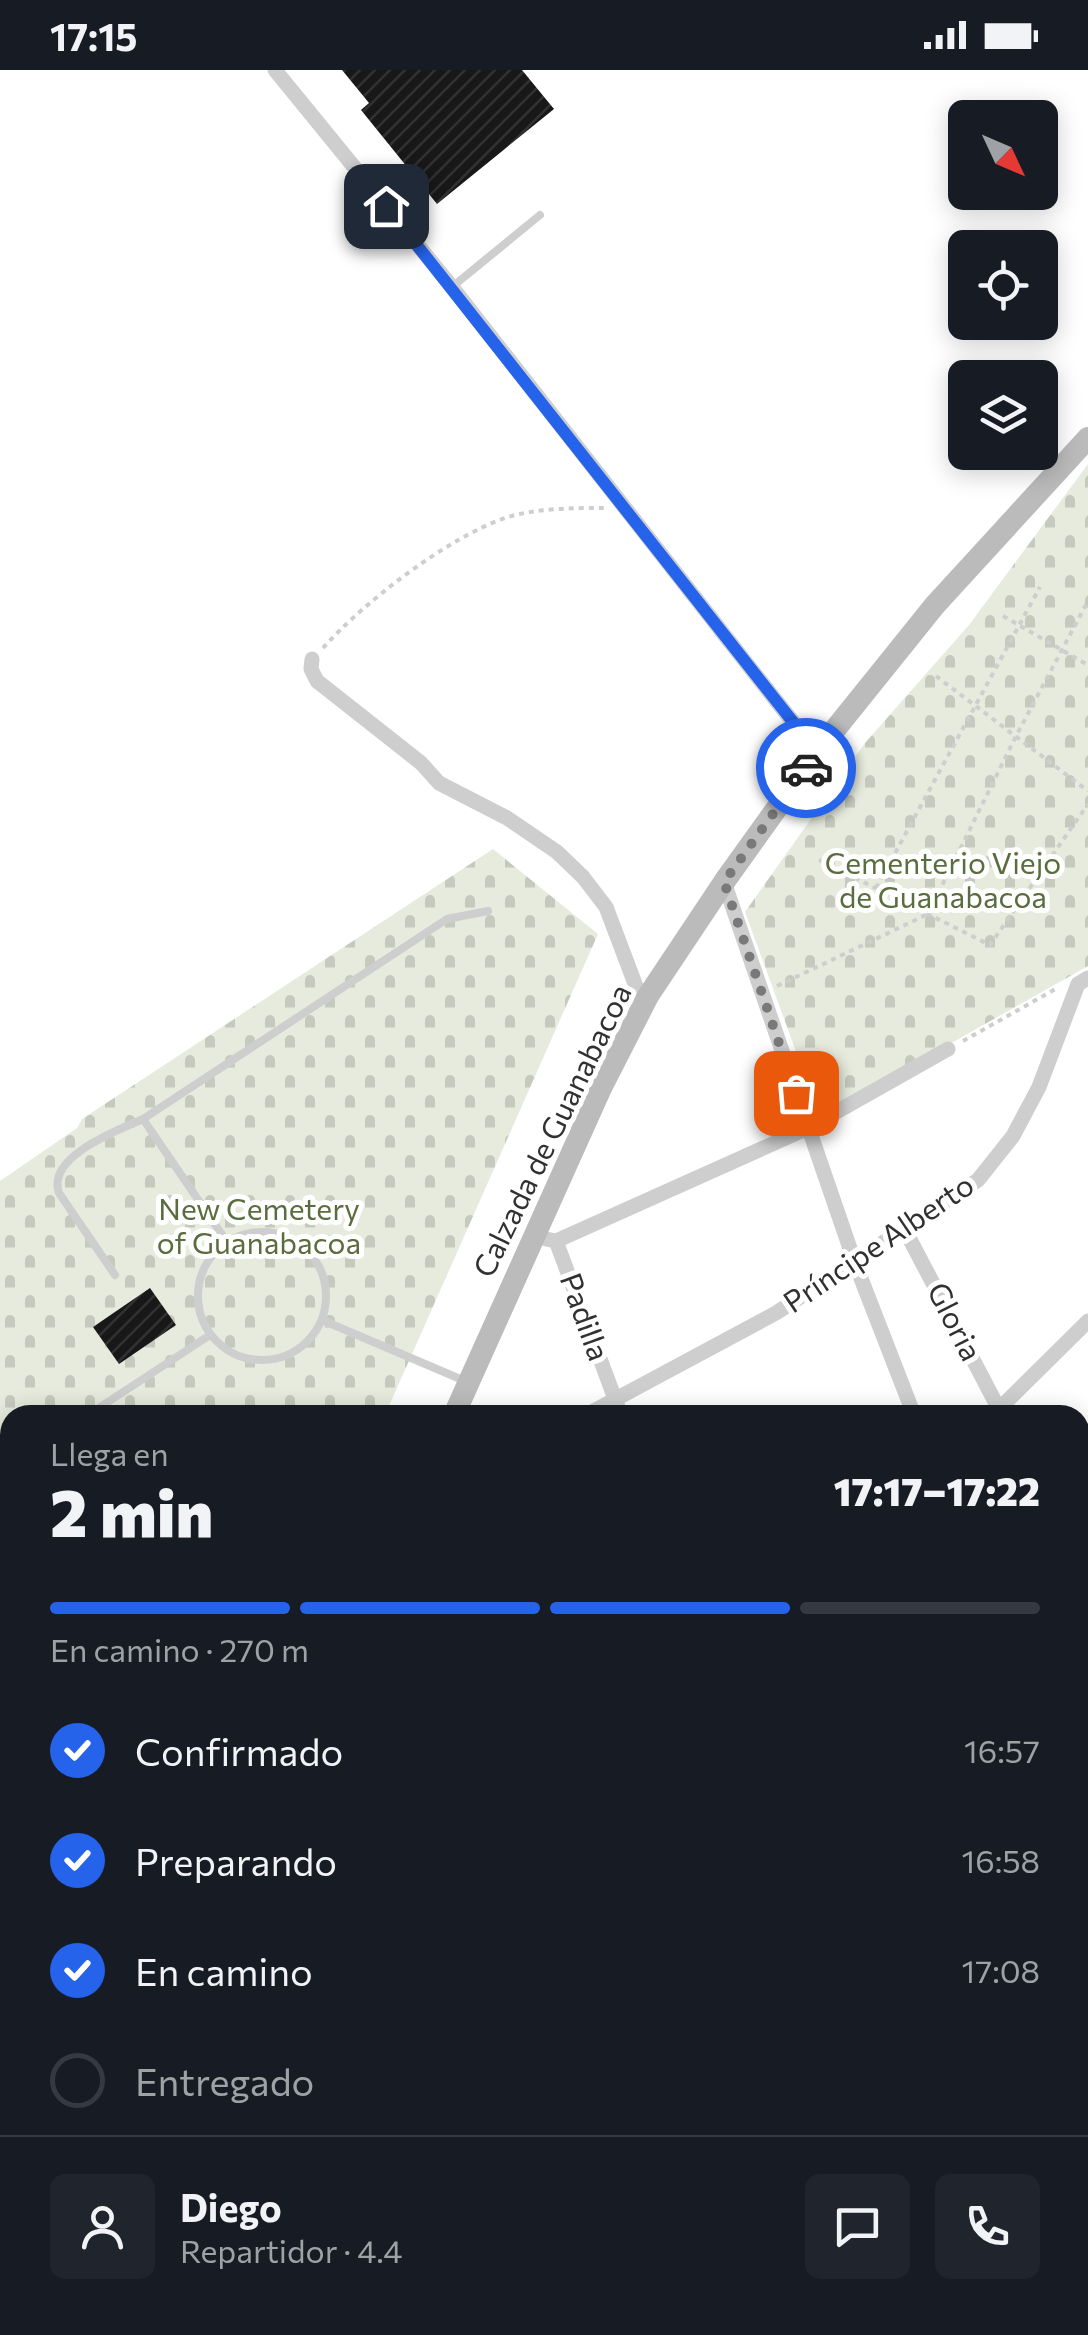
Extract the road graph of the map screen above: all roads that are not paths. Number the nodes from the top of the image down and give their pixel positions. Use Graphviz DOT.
graph roads {
  1 [pos="275,70"];
  2 [pos="540,215"];
  3 [pos="452,287"];
  4 [pos="1088,438"];
  5 [pos="312,659"];
  6 [pos="820,748"];
  7 [pos="724,882"];
  8 [pos="488,911"];
  9 [pos="1083,981"];
  10 [pos="648,996"];
  11 [pos="948,1049"];
  12 [pos="143,1119"];
  13 [pos="808,1128"];
  14 [pos="906,1230"];
  15 [pos="532,1236"];
  16 [pos="556,1241"];
  17 [pos="227,1242"];
  18 [pos="855,1263"];
  19 [pos="115,1275"];
  20 [pos="322,1320"];
  21 [pos="1088,1321"];
  22 [pos="210,1335"];
  23 [pos="468,1382"];
  24 [pos="103,1405"];
  25 [pos="458,1405"];
  26 [pos="618,1405"];
  27 [pos="624,1405"];
  28 [pos="910,1405"];
  29 [pos="994,1405"];
  30 [pos="1006,1405"];
  1 -- 3 [label="street"];
  2 -- 3 [label="lane"];
  3 -- 6 [label="street"];
  4 -- 6 [label="main road, Calzada de Guanabacoa"];
  5 -- 10 [label="street"];
  6 -- 7 [label="main road, Calzada de Guanabacoa"];
  7 -- 10 [label="main road, Calzada de Guanabacoa"];
  7 -- 13 [label="street"];
  8 -- 12 [label="lane"];
  9 -- 14 [label="street, Príncipe Alberto"];
  10 -- 15 [label="main road, Calzada de Guanabacoa"];
  11 -- 13 [label="street"];
  12 -- 17 [label="lane"];
  12 -- 19 [label="lane"];
  13 -- 16 [label="street"];
  13 -- 18 [label="street"];
  14 -- 18 [label="street, Príncipe Alberto"];
  14 -- 29 [label="street, Gloria"];
  15 -- 16 [label="street, Padilla"];
  15 -- 23 [label="main road, Calzada de Guanabacoa"];
  16 -- 26 [label="street, Padilla"];
  17 -- 20 [label="lane"];
  17 -- 22 [label="lane"];
  18 -- 27 [label="street, Príncipe Alberto"];
  18 -- 28 [label="street"];
  20 -- 22 [label="lane"];
  20 -- 23 [label="lane"];
  21 -- 30 [label="street"];
  22 -- 24 [label="lane"];
  23 -- 25 [label="main road, Calzada de Guanabacoa"];
}
